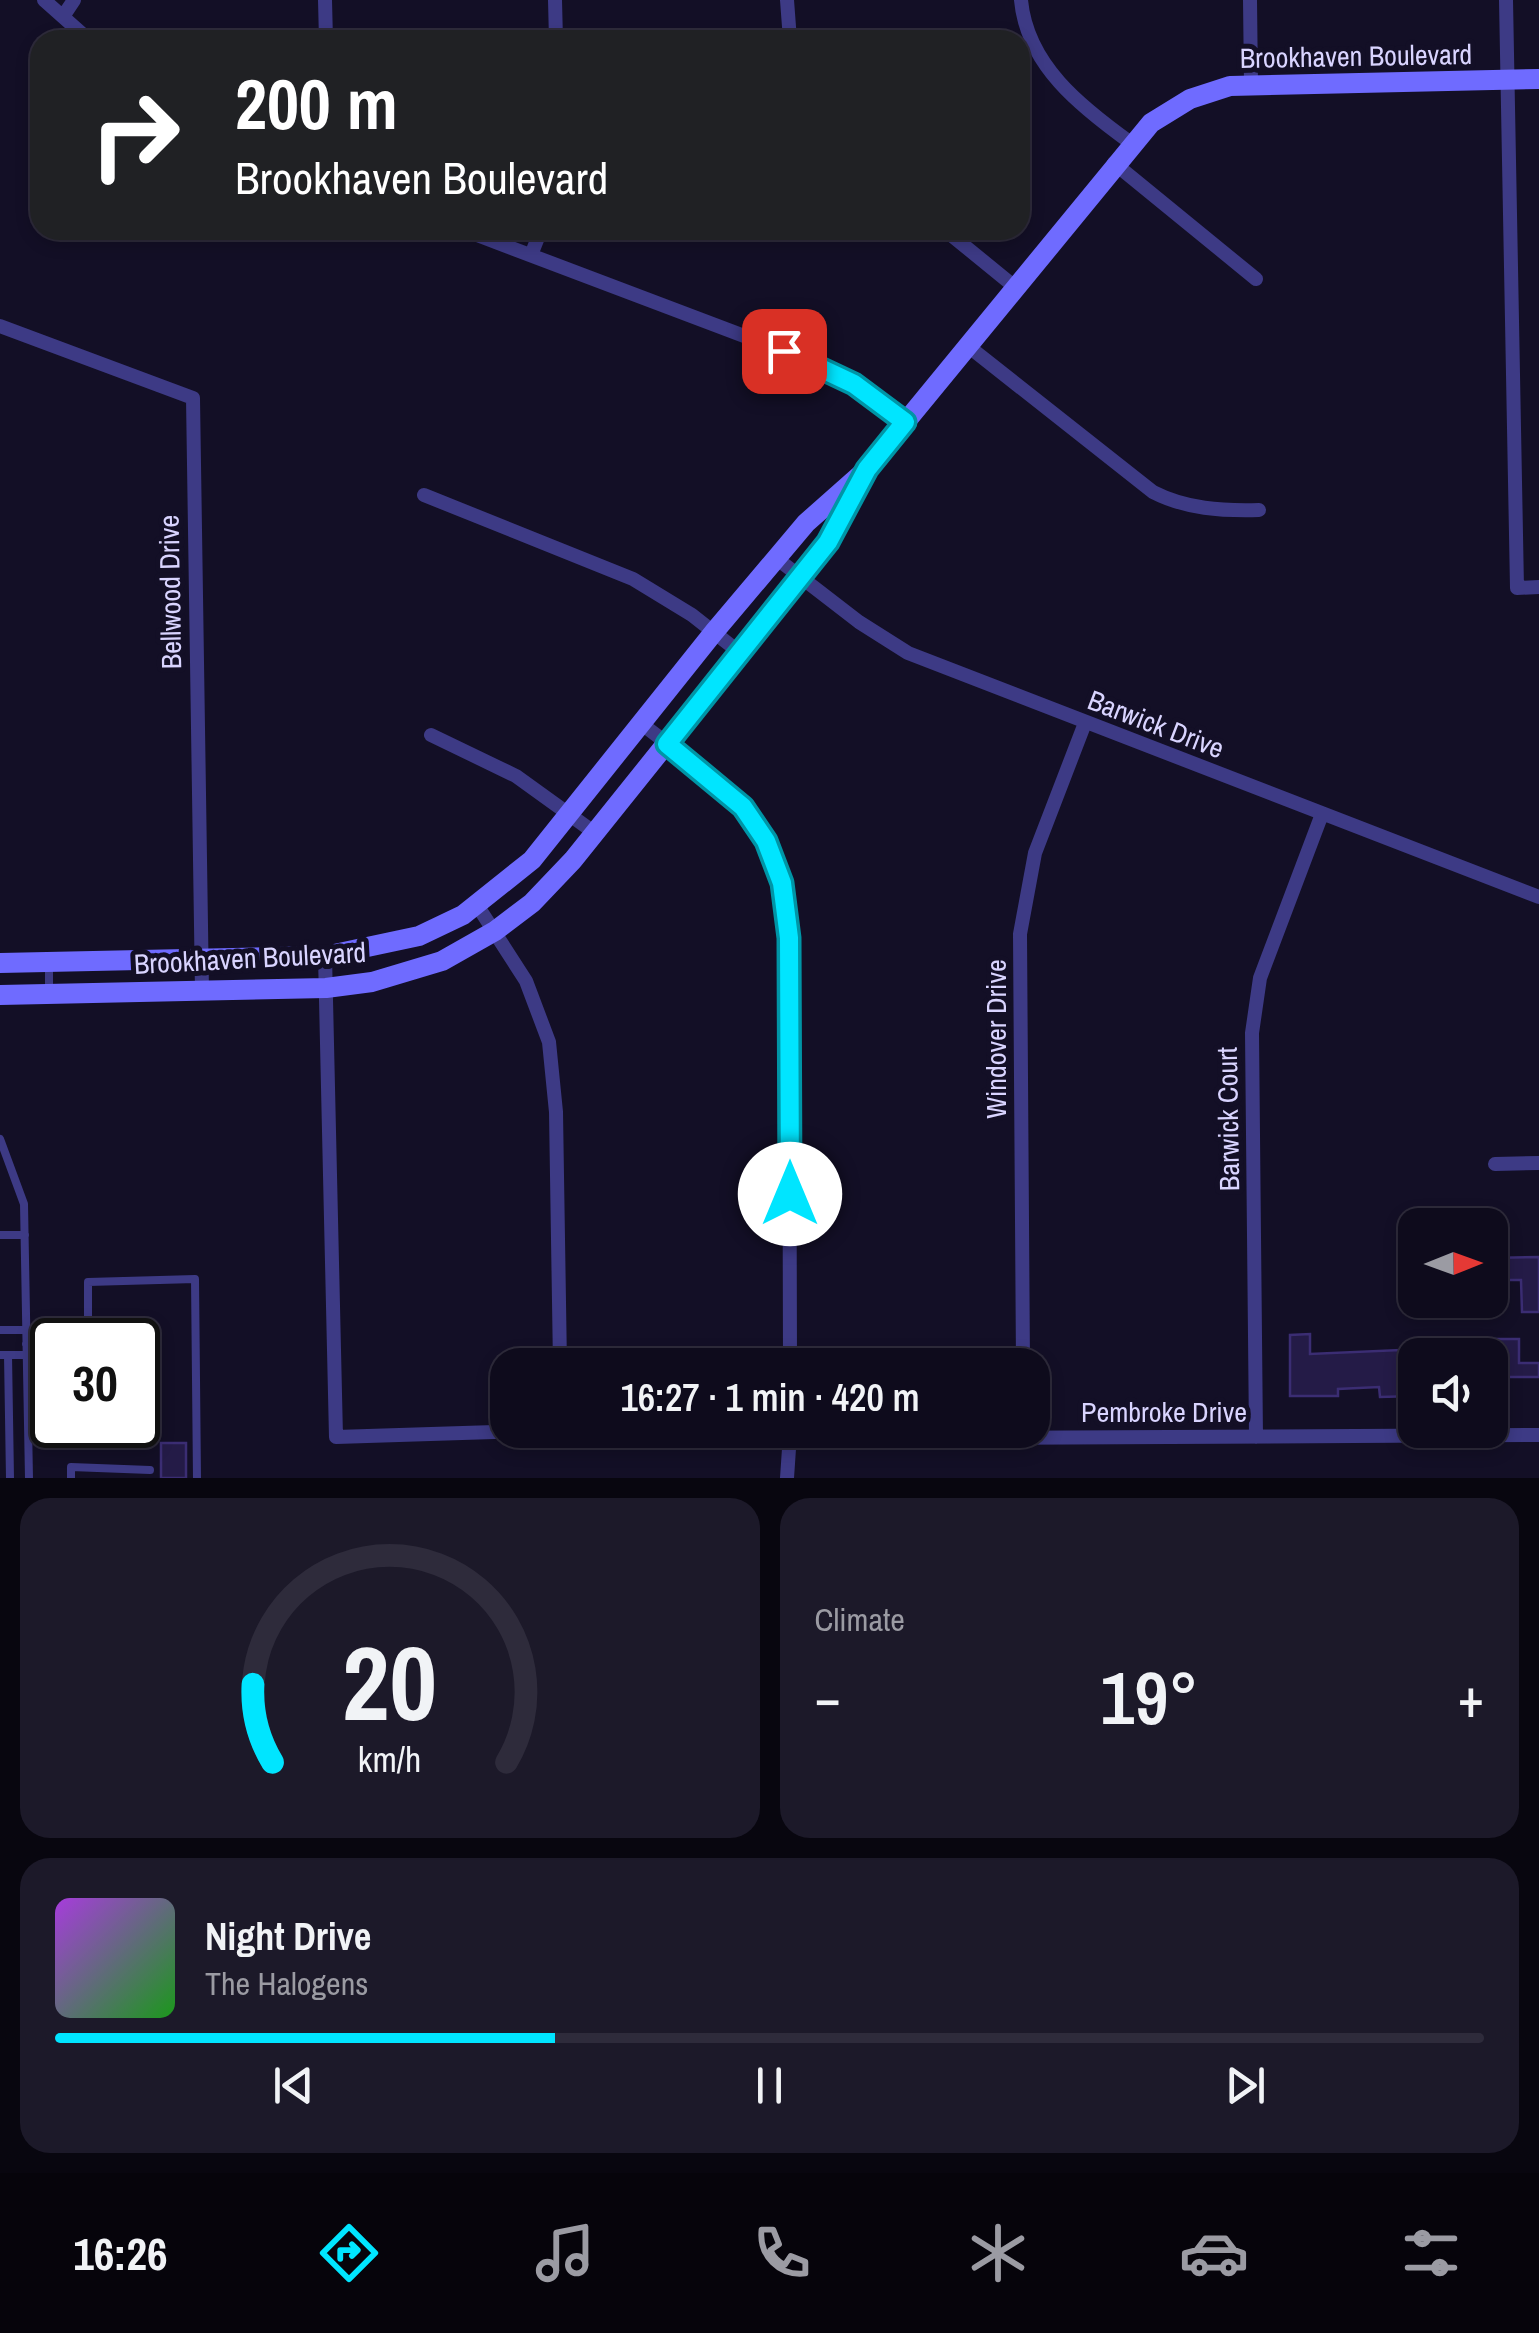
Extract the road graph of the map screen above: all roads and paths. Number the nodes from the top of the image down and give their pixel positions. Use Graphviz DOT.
graph roads {
  1 [pos="44,0"];
  2 [pos="74,0"];
  3 [pos="325,0"];
  4 [pos="555,0"];
  5 [pos="787,0"];
  6 [pos="1021,0"];
  7 [pos="1250,0"];
  8 [pos="1506,0"];
  9 [pos="64,15"];
  10 [pos="79,30"];
  11 [pos="326,30"];
  12 [pos="556,30"];
  13 [pos="789,30"];
  14 [pos="1027,30"];
  15 [pos="1030,37"];
  16 [pos="1539,79"];
  17 [pos="1507,80"];
  18 [pos="1251,84"];
  19 [pos="1130,143"];
  20 [pos="1114,163"];
  21 [pos="491,240"];
  22 [pos="537,240"];
  23 [pos="957,240"];
  24 [pos="531,255"];
  25 [pos="1256,279"];
  26 [pos="1014,287"];
  27 [pos="0,326"];
  28 [pos="968,346"];
  29 [pos="905,422"];
  30 [pos="867,469"];
  31 [pos="424,496"];
  32 [pos="1258,510"];
  33 [pos="776,558"];
  34 [pos="801,577"];
  35 [pos="1539,587"];
  36 [pos="714,632"];
  37 [pos="739,652"];
  38 [pos="1085,723"];
  39 [pos="642,724"];
  40 [pos="432,735"];
  41 [pos="667,744"];
  42 [pos="570,812"];
  43 [pos="1322,814"];
  44 [pos="595,833"];
  45 [pos="1539,897"];
  46 [pos="477,904"];
  47 [pos="495,931"];
  48 [pos="325,956"];
  49 [pos="201,960"];
  50 [pos="0,963"];
  51 [pos="48,963"];
  52 [pos="326,988"];
  53 [pos="202,990"];
  54 [pos="50,994"];
  55 [pos="0,995"];
  56 [pos="0,1139"];
  57 [pos="1539,1163"];
  58 [pos="1495,1164"];
  59 [pos="0,1235"];
  60 [pos="25,1235"];
  61 [pos="88,1318"];
  62 [pos="0,1330"];
  63 [pos="26,1330"];
  64 [pos="26,1344"];
  65 [pos="30,1344"];
  66 [pos="560,1348"];
  67 [pos="790,1348"];
  68 [pos="1023,1348"];
  69 [pos="4,1355"];
  70 [pos="26,1355"];
  71 [pos="490,1433"];
  72 [pos="1050,1434"];
  73 [pos="1539,1435"];
  74 [pos="1256,1437"];
  75 [pos="789,1448"];
  76 [pos="792,1448"];
  77 [pos="150,1470"];
  78 [pos="10,1478"];
  79 [pos="29,1478"];
  80 [pos="71,1478"];
  81 [pos="198,1478"];
  82 [pos="787,1478"];
  83 [pos="796,1478"];
  1 -- 9 [label="street"];
  2 -- 9 [label="street"];
  3 -- 11 [label="street"];
  4 -- 12 [label="street"];
  5 -- 13 [label="street"];
  6 -- 14 [label="street"];
  7 -- 18 [label="street"];
  8 -- 17 [label="street"];
  9 -- 10 [label="street"];
  15 -- 19 [label="street"];
  16 -- 17 [label="street, Brookhaven Boulevard"];
  17 -- 18 [label="street, Brookhaven Boulevard"];
  17 -- 35 [label="street"];
  18 -- 19 [label="street, Brookhaven Boulevard"];
  19 -- 20 [label="street, Brookhaven Boulevard"];
  20 -- 25 [label="street"];
  20 -- 26 [label="street, Brookhaven Boulevard"];
  21 -- 24 [label="street"];
  22 -- 24 [label="street"];
  23 -- 26 [label="street"];
  24 -- 29 [label="street"];
  26 -- 28 [label="street, Brookhaven Boulevard"];
  27 -- 49 [label="street, Bellwood Drive"];
  28 -- 29 [label="street, Brookhaven Boulevard"];
  28 -- 32 [label="street"];
  29 -- 30 [label="street, Brookhaven Boulevard"];
  30 -- 33 [label="street, Brookhaven Boulevard"];
  30 -- 34 [label="street, Brookhaven Boulevard"];
  31 -- 36 [label="street"];
  33 -- 34 [label="street, Barwick Drive"];
  33 -- 36 [label="street, Brookhaven Boulevard"];
  34 -- 37 [label="street, Brookhaven Boulevard"];
  34 -- 38 [label="street, Barwick Drive"];
  36 -- 37 [label="street"];
  36 -- 39 [label="street, Brookhaven Boulevard"];
  37 -- 41 [label="street, Brookhaven Boulevard"];
  38 -- 43 [label="street, Barwick Drive"];
  38 -- 68 [label="street, Windover Drive"];
  39 -- 41 [label="street"];
  39 -- 42 [label="street, Brookhaven Boulevard"];
  40 -- 42 [label="street"];
  41 -- 44 [label="street, Brookhaven Boulevard"];
  41 -- 67 [label="street"];
  42 -- 44 [label="street"];
  42 -- 46 [label="street, Brookhaven Boulevard"];
  43 -- 45 [label="street, Barwick Drive"];
  43 -- 74 [label="street, Barwick Court"];
  44 -- 47 [label="street, Brookhaven Boulevard"];
  46 -- 47 [label="street"];
  46 -- 48 [label="street, Brookhaven Boulevard"];
  47 -- 52 [label="street, Brookhaven Boulevard"];
  47 -- 66 [label="street"];
  48 -- 49 [label="street, Brookhaven Boulevard"];
  48 -- 52 [label="street"];
  49 -- 51 [label="street, Brookhaven Boulevard"];
  49 -- 53 [label="street, Bellwood Drive"];
  50 -- 51 [label="street, Brookhaven Boulevard"];
  51 -- 54 [label="lane"];
  52 -- 53 [label="street, Brookhaven Boulevard"];
  52 -- 71 [label="street"];
  53 -- 54 [label="street, Brookhaven Boulevard"];
  54 -- 55 [label="street, Brookhaven Boulevard"];
  56 -- 60 [label="lane"];
  57 -- 58 [label="street"];
  59 -- 60 [label="lane"];
  60 -- 63 [label="lane"];
  61 -- 81 [label="lane"];
  62 -- 63 [label="lane"];
  63 -- 64 [label="lane"];
  64 -- 65 [label="lane"];
  64 -- 70 [label="lane"];
  69 -- 70 [label="lane"];
  69 -- 78 [label="lane"];
  70 -- 79 [label="lane"];
  72 -- 74 [label="street, Pembroke Drive"];
  73 -- 74 [label="street, Pembroke Drive"];
  75 -- 82 [label="street"];
  76 -- 83 [label="street"];
  77 -- 80 [label="lane"];
}
